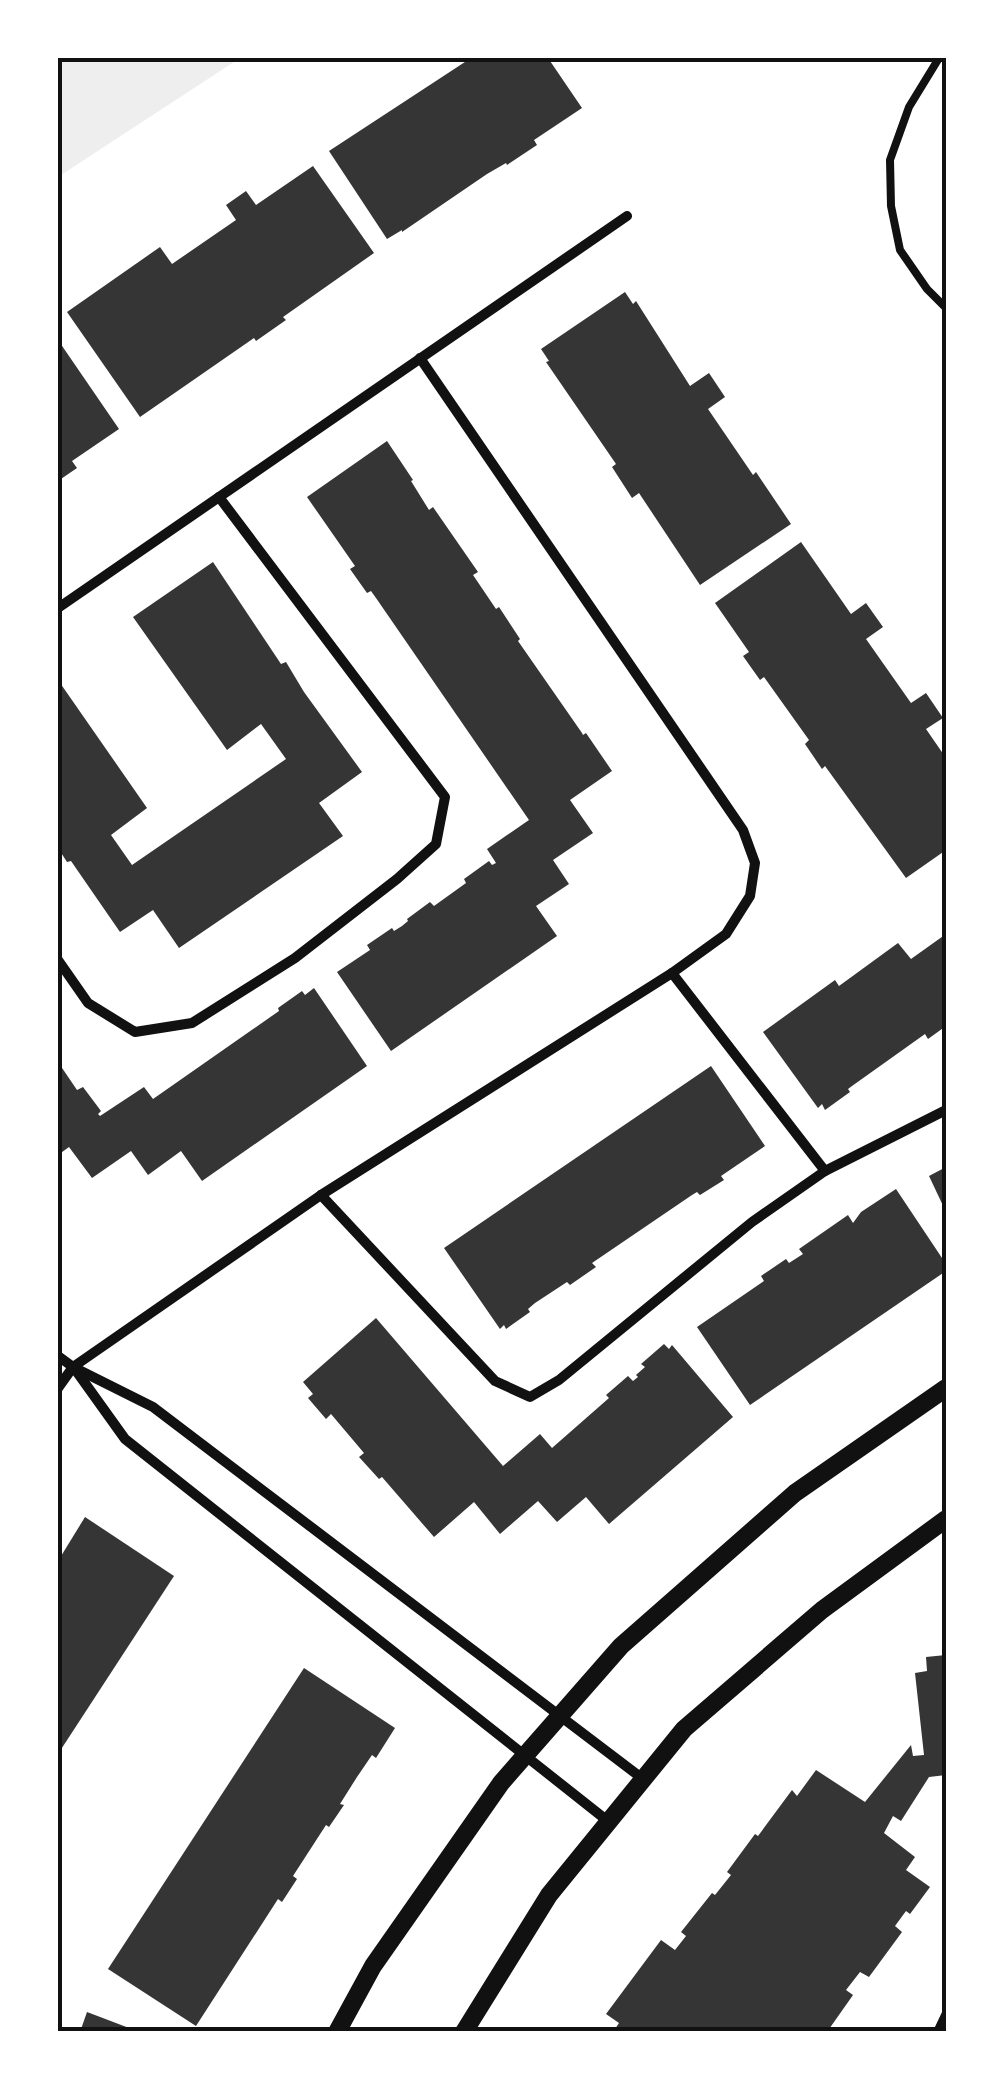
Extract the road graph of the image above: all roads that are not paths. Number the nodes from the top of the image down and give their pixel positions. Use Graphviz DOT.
graph roads {
  1 [pos="939,58"];
  2 [pos="627,216"];
  3 [pos="946,308"];
  4 [pos="420,358"];
  5 [pos="219,497"];
  6 [pos="58,608"];
  7 [pos="58,960"];
  8 [pos="672,972"];
  9 [pos="946,1110"];
  10 [pos="825,1171"];
  11 [pos="322,1195"];
  12 [pos="58,1356"];
  13 [pos="73,1367"];
  14 [pos="58,1388"];
  15 [pos="946,1388"];
  16 [pos="946,1519"];
  17 [pos="562,1716"];
  18 [pos="526,1755"];
  19 [pos="643,1779"];
  20 [pos="610,1822"];
  21 [pos="946,2013"];
  22 [pos="338,2032"];
  23 [pos="464,2032"];
  24 [pos="937,2032"];
  1 -- 3 [label="lane"];
  2 -- 4 [label="street"];
  4 -- 5 [label="street"];
  4 -- 8 [label="street"];
  5 -- 6 [label="street"];
  5 -- 7 [label="street"];
  8 -- 10 [label="street"];
  8 -- 11 [label="street"];
  9 -- 10 [label="street"];
  10 -- 11 [label="street"];
  11 -- 13 [label="street"];
  12 -- 13 [label="street"];
  13 -- 14 [label="street"];
  13 -- 17 [label="street"];
  13 -- 18 [label="street"];
  15 -- 17 [label="street"];
  16 -- 19 [label="street"];
  17 -- 18 [label="street"];
  17 -- 19 [label="street"];
  18 -- 20 [label="street"];
  18 -- 22 [label="street"];
  19 -- 20 [label="street"];
  20 -- 23 [label="street"];
  21 -- 24 [label="lane"];
}
